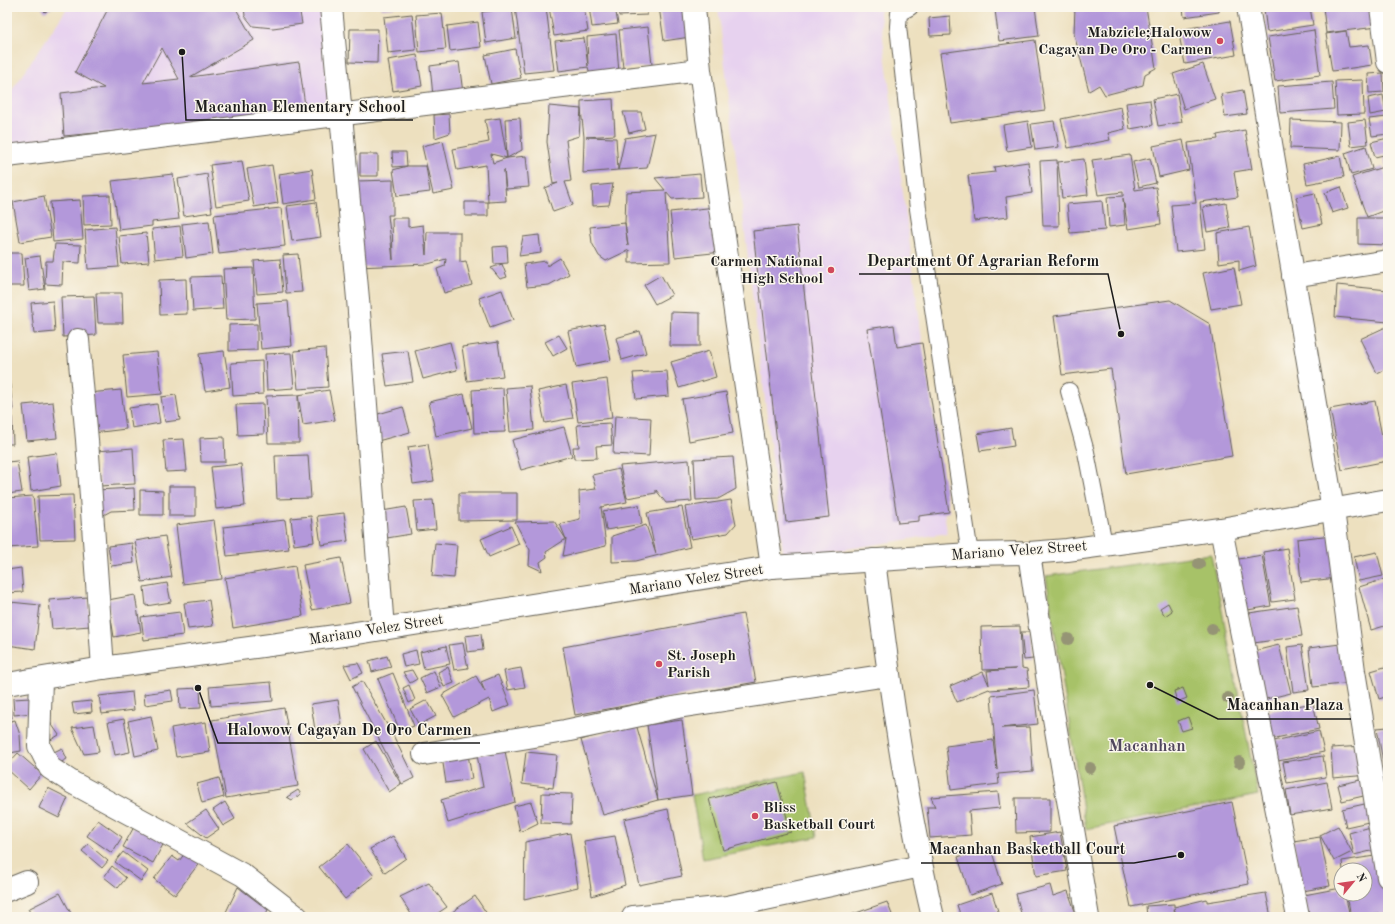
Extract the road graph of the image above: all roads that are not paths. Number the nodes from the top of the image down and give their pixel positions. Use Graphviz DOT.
graph roads {
  1 [pos="330,7"];
  2 [pos="694,7"];
  3 [pos="910,7"];
  4 [pos="1248,7"];
  5 [pos="1381,7"];
  6 [pos="1388,62"];
  7 [pos="700,70"];
  8 [pos="340,116"];
  9 [pos="7,156"];
  10 [pos="1388,261"];
  11 [pos="1293,276"];
  12 [pos="78,340"];
  13 [pos="1069,391"];
  14 [pos="1388,500"];
  15 [pos="1333,510"];
  16 [pos="1221,529"];
  17 [pos="1104,544"];
  18 [pos="1029,553"];
  19 [pos="970,554"];
  20 [pos="874,560"];
  21 [pos="772,567"];
  22 [pos="383,629"];
  23 [pos="103,668"];
  24 [pos="888,675"];
  25 [pos="41,679"];
  26 [pos="7,684"];
  27 [pos="424,754"];
  28 [pos="921,866"];
  29 [pos="1388,877"];
  30 [pos="27,882"];
  31 [pos="7,890"];
  32 [pos="728,912"];
  33 [pos="297,917"];
  34 [pos="633,917"];
  35 [pos="933,917"];
  36 [pos="1088,917"];
  37 [pos="1298,917"];
  1 -- 8 [label="street"];
  2 -- 7 [label="street"];
  3 -- 19 [label="lane"];
  4 -- 11 [label="street"];
  5 -- 6 [label="street"];
  7 -- 8 [label="street"];
  7 -- 21 [label="street"];
  8 -- 9 [label="street"];
  8 -- 22 [label="street"];
  10 -- 11 [label="street"];
  11 -- 15 [label="street"];
  12 -- 23 [label="street"];
  13 -- 17 [label="lane"];
  14 -- 15 [label="street, Mariano Velez Street"];
  15 -- 16 [label="street, Mariano Velez Street"];
  15 -- 29 [label="street"];
  16 -- 17 [label="street, Mariano Velez Street"];
  16 -- 37 [label="street"];
  17 -- 18 [label="street, Mariano Velez Street"];
  18 -- 19 [label="street, Mariano Velez Street"];
  18 -- 36 [label="street"];
  19 -- 20 [label="street, Mariano Velez Street"];
  20 -- 21 [label="street, Mariano Velez Street"];
  20 -- 24 [label="street"];
  21 -- 22 [label="street, Mariano Velez Street"];
  22 -- 23 [label="street, Mariano Velez Street"];
  23 -- 25 [label="street, Mariano Velez Street"];
  24 -- 27 [label="street"];
  24 -- 28 [label="street"];
  25 -- 26 [label="street, Mariano Velez Street"];
  25 -- 33 [label="street"];
  28 -- 32 [label="street"];
  28 -- 35 [label="street"];
  30 -- 31 [label="street"];
  32 -- 34 [label="street"];
}
